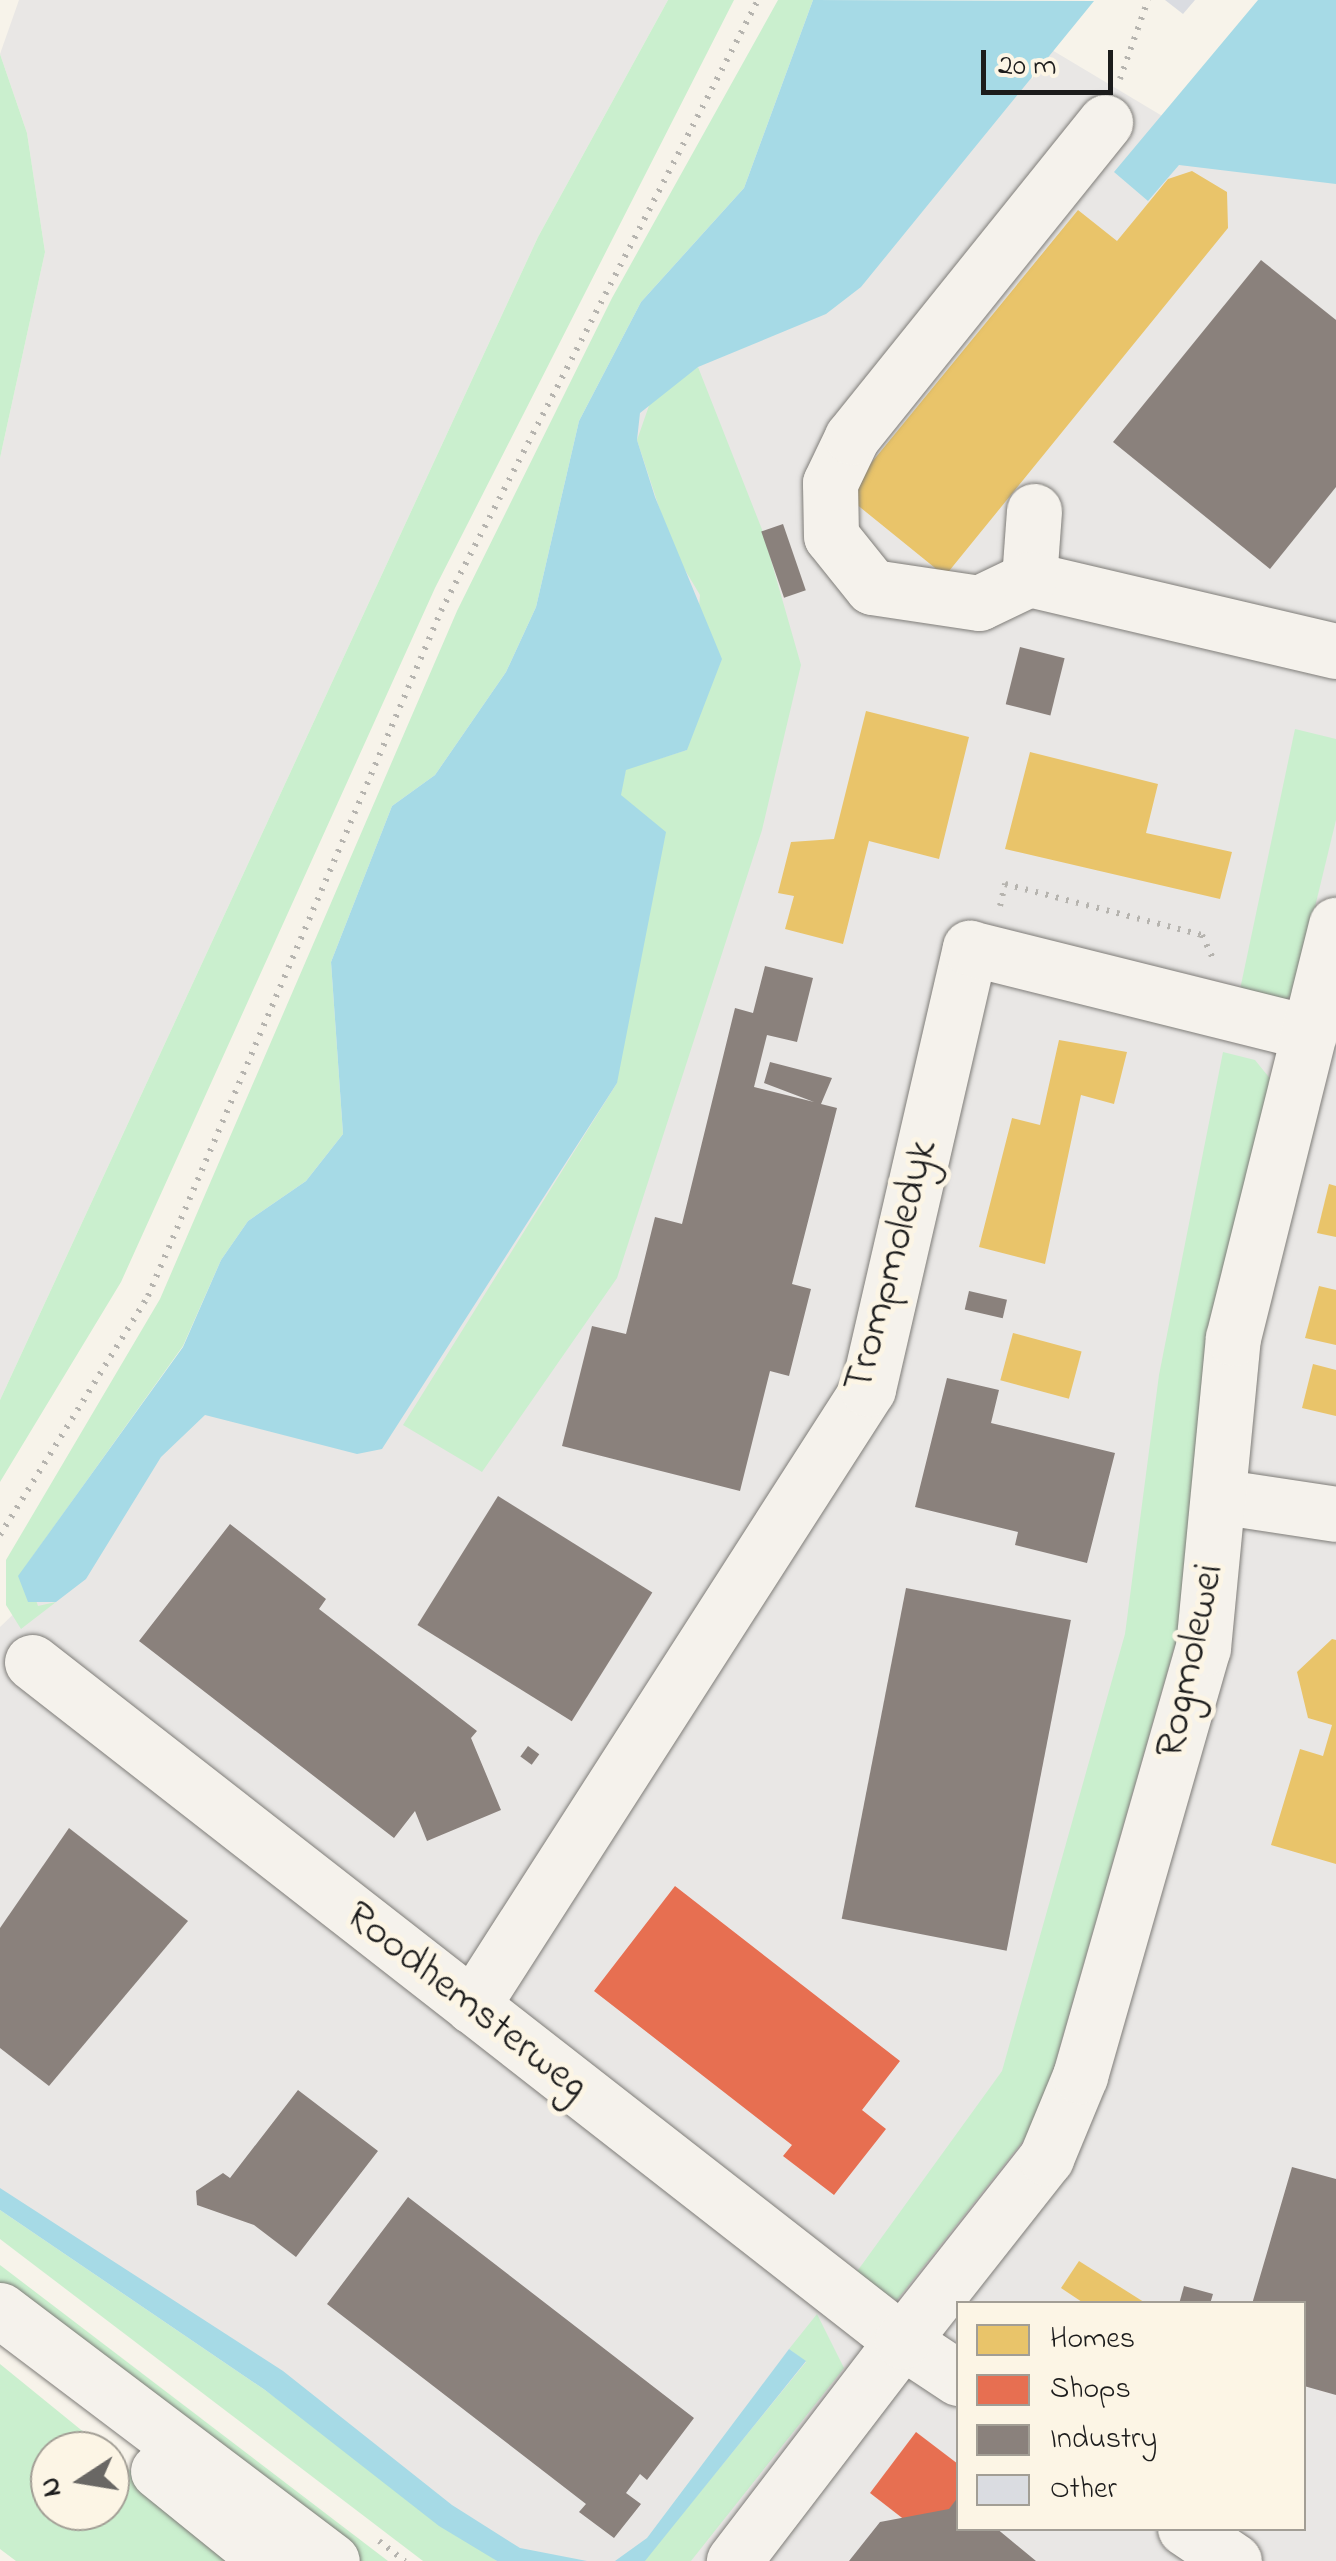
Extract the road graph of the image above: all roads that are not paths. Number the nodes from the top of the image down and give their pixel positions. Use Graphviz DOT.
graph roads {
  1 [pos="1105,122"];
  2 [pos="1034,511"];
  3 [pos="1029,578"];
  4 [pos="1336,651"];
  5 [pos="1336,926"];
  6 [pos="1310,1033"];
  7 [pos="1224,1496"];
  8 [pos="1336,1514"];
  9 [pos="32,1662"];
  10 [pos="472,2006"];
  11 [pos="0,2310"];
  12 [pos="902,2341"];
  13 [pos="0,2345"];
  14 [pos="956,2377"];
  15 [pos="1189,2531"];
  16 [pos="268,2561"];
  17 [pos="332,2561"];
  18 [pos="734,2561"];
  19 [pos="1234,2561"];
  1 -- 3 [label="street"];
  2 -- 3 [label="street"];
  3 -- 4 [label="street"];
  5 -- 6 [label="street, Rogmolewei"];
  6 -- 7 [label="street, Rogmolewei"];
  6 -- 10 [label="street, Trompmoledyk"];
  7 -- 8 [label="street"];
  7 -- 12 [label="street, Rogmolewei"];
  9 -- 10 [label="street, Roodhemsterweg"];
  10 -- 12 [label="street, Roodhemsterweg"];
  11 -- 17 [label="street"];
  12 -- 14 [label="street, Roodhemsterweg"];
  12 -- 18 [label="street"];
  13 -- 16 [label="street"];
  15 -- 19 [label="street"];
}
